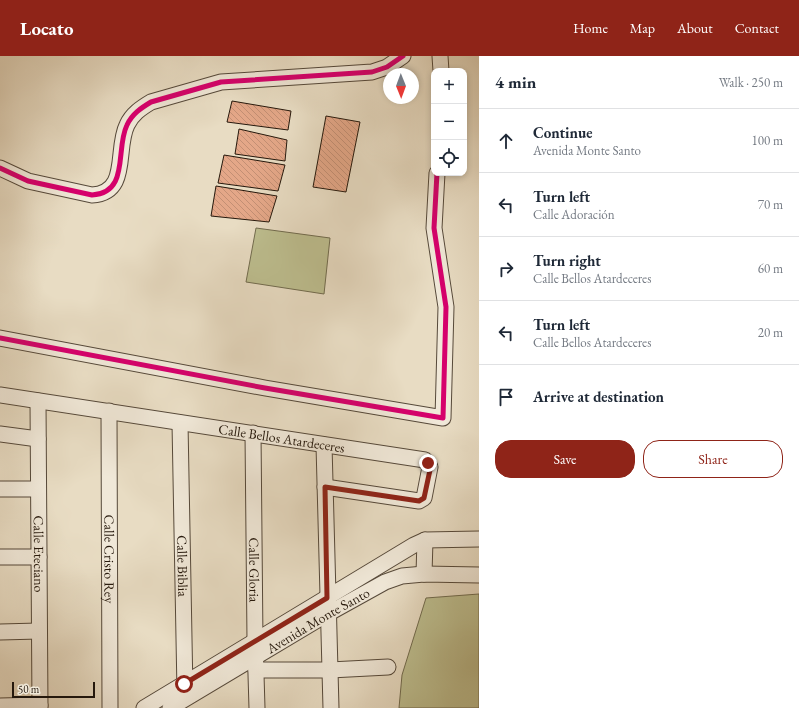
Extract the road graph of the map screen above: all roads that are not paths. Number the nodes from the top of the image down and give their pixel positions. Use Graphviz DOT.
graph roads {
  1 [pos="403,56"];
  2 [pos="440,56"];
  3 [pos="441,68"];
  4 [pos="0,168"];
  5 [pos="437,176"];
  6 [pos="0,338"];
  7 [pos="0,395"];
  8 [pos="38,401"];
  9 [pos="109,411"];
  10 [pos="180,423"];
  11 [pos="253,433"];
  12 [pos="0,434"];
  13 [pos="38,439"];
  14 [pos="324,445"];
  15 [pos="325,487"];
  16 [pos="0,489"];
  17 [pos="38,489"];
  18 [pos="479,539"];
  19 [pos="425,540"];
  20 [pos="0,557"];
  21 [pos="39,557"];
  22 [pos="424,574"];
  23 [pos="479,575"];
  24 [pos="328,605"];
  25 [pos="39,631"];
  26 [pos="0,632"];
  27 [pos="255,641"];
  28 [pos="256,663"];
  29 [pos="388,667"];
  30 [pos="330,670"];
  31 [pos="184,684"];
  32 [pos="185,703"];
  33 [pos="0,706"];
  34 [pos="40,707"];
  35 [pos="110,708"];
  36 [pos="144,708"];
  37 [pos="170,708"];
  38 [pos="257,708"];
  39 [pos="331,708"];
  1 -- 4 [label="street"];
  2 -- 3 [label="street"];
  5 -- 6 [label="street"];
  7 -- 8 [label="street, Calle Bellos Atardeceres"];
  8 -- 9 [label="street, Calle Bellos Atardeceres"];
  8 -- 13 [label="street, Calle Eteciano"];
  9 -- 10 [label="street, Calle Bellos Atardeceres"];
  9 -- 35 [label="street, Calle Cristo Rey"];
  10 -- 11 [label="street, Calle Bellos Atardeceres"];
  10 -- 31 [label="street, Calle Biblia"];
  11 -- 14 [label="street, Calle Bellos Atardeceres"];
  11 -- 27 [label="street, Calle Gloria"];
  12 -- 13 [label="street"];
  13 -- 17 [label="street, Calle Eteciano"];
  14 -- 15 [label="street"];
  14 -- 15 [label="street, Calle Bellos Atardeceres"];
  15 -- 24 [label="street"];
  16 -- 17 [label="street"];
  17 -- 21 [label="street, Calle Eteciano"];
  18 -- 19 [label="street, Avenida Monte Santo"];
  19 -- 22 [label="street"];
  19 -- 24 [label="street, Avenida Monte Santo"];
  20 -- 21 [label="street"];
  21 -- 25 [label="street, Calle Eteciano"];
  22 -- 23 [label="street, Avenida Monte Santo"];
  22 -- 24 [label="street, Avenida Monte Santo"];
  24 -- 27 [label="street, Avenida Monte Santo"];
  24 -- 28 [label="street, Avenida Monte Santo"];
  24 -- 30 [label="street"];
  25 -- 26 [label="street"];
  25 -- 34 [label="street, Calle Eteciano"];
  27 -- 28 [label="street, Calle Gloria"];
  27 -- 31 [label="street, Avenida Monte Santo"];
  28 -- 30 [label="street"];
  28 -- 32 [label="street, Avenida Monte Santo"];
  28 -- 38 [label="street, Calle Gloria"];
  29 -- 30 [label="street"];
  30 -- 39 [label="street"];
  31 -- 32 [label="street, Calle Biblia"];
  31 -- 36 [label="street, Avenida Monte Santo"];
  32 -- 37 [label="street, Avenida Monte Santo"];
  33 -- 34 [label="street"];
}
